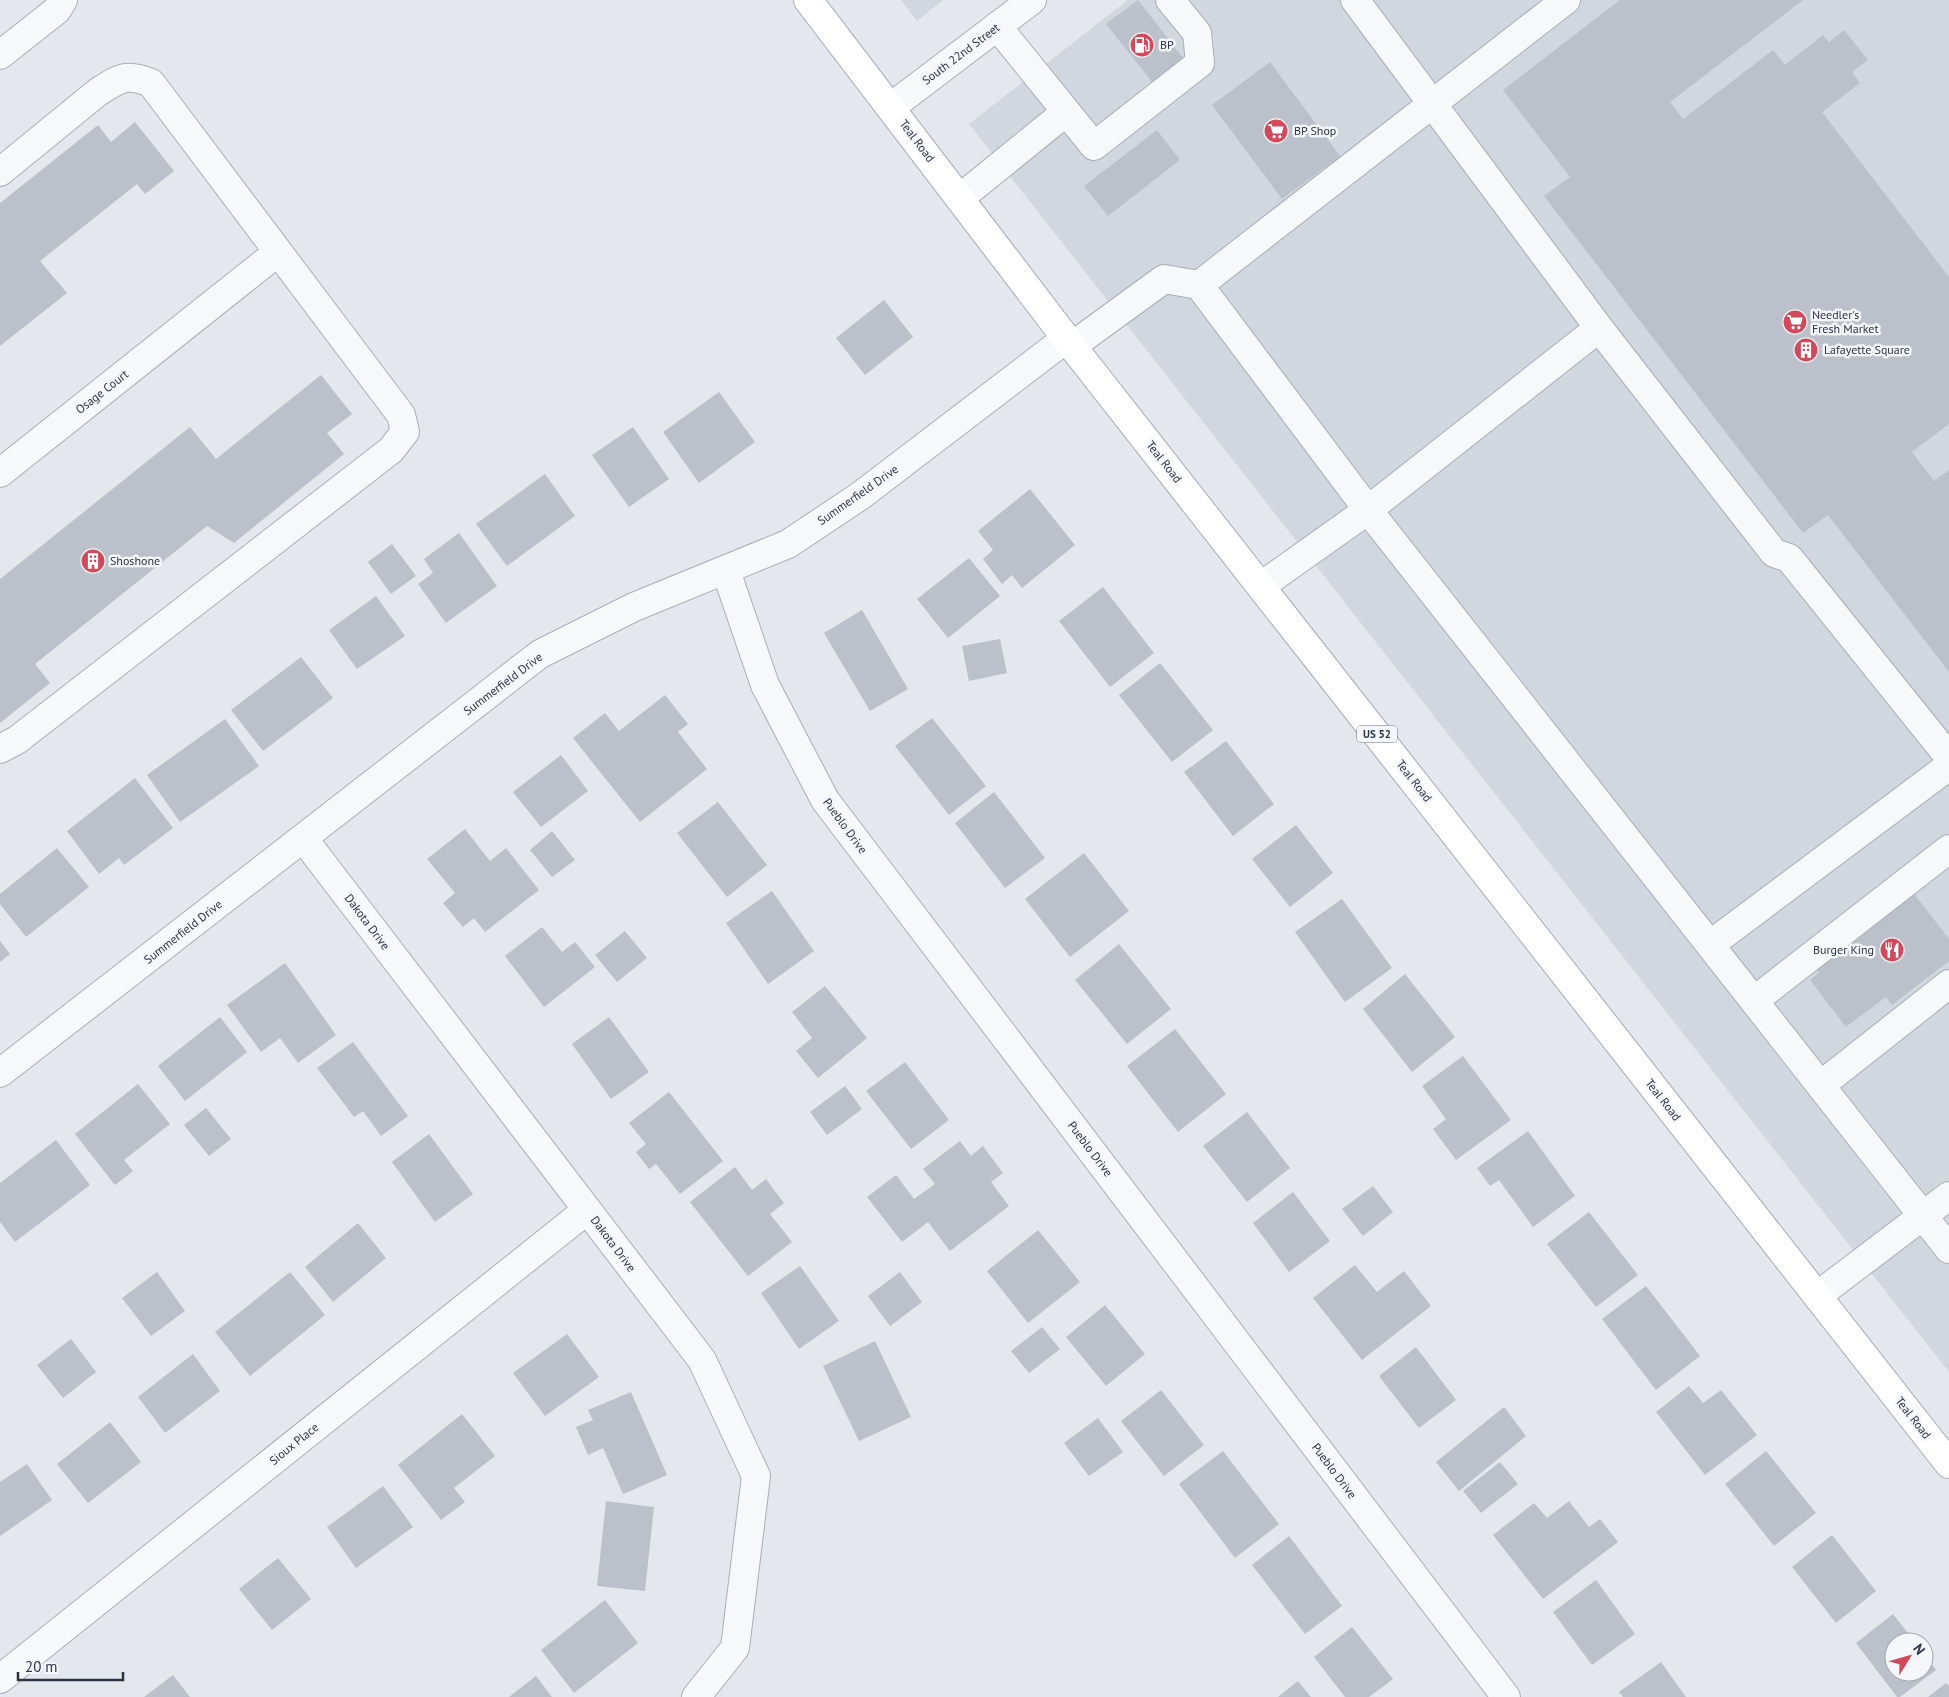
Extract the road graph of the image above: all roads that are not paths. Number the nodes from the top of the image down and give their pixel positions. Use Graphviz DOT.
graph roads {
  1 [pos="64,0"];
  2 [pos="808,0"];
  3 [pos="1032,0"];
  4 [pos="1170,0"];
  5 [pos="1354,0"];
  6 [pos="1566,0"];
  7 [pos="997,26"];
  8 [pos="0,55"];
  9 [pos="1433,103"];
  10 [pos="891,107"];
  11 [pos="1066,112"];
  12 [pos="0,172"];
  13 [pos="960,198"];
  14 [pos="278,252"];
  15 [pos="1199,285"];
  16 [pos="1599,328"];
  17 [pos="1069,342"];
  18 [pos="0,473"];
  19 [pos="1368,510"];
  20 [pos="726,571"];
  21 [pos="1261,586"];
  22 [pos="0,749"];
  23 [pos="1949,757"];
  24 [pos="1949,766"];
  25 [pos="303,838"];
  26 [pos="1949,849"];
  27 [pos="1711,944"];
  28 [pos="1949,984"];
  29 [pos="1755,1000"];
  30 [pos="0,1073"];
  31 [pos="1821,1085"];
  32 [pos="1949,1196"];
  33 [pos="587,1210"];
  34 [pos="1923,1216"];
  35 [pos="1949,1249"];
  36 [pos="1817,1296"];
  37 [pos="1949,1464"];
  38 [pos="0,1679"];
  39 [pos="1504,1696"];
  40 [pos="696,1697"];
  1 -- 8 [label="street"];
  2 -- 10 [label="main road, Teal Road / US 52"];
  3 -- 7 [label="street, South 22nd Street"];
  4 -- 11 [label="street"];
  5 -- 9 [label="street"];
  6 -- 9 [label="street"];
  7 -- 10 [label="street, South 22nd Street"];
  7 -- 11 [label="street"];
  9 -- 15 [label="street"];
  9 -- 16 [label="street"];
  10 -- 13 [label="main road, Teal Road / US 52"];
  11 -- 13 [label="street"];
  12 -- 14 [label="street"];
  13 -- 17 [label="main road, Teal Road / US 52"];
  14 -- 18 [label="street, Osage Court"];
  14 -- 22 [label="street"];
  15 -- 17 [label="street, Summerfield Drive"];
  15 -- 19 [label="street"];
  16 -- 19 [label="street"];
  16 -- 23 [label="street"];
  17 -- 20 [label="street, Summerfield Drive"];
  17 -- 21 [label="main road, Teal Road / US 52"];
  19 -- 21 [label="street"];
  19 -- 27 [label="street"];
  20 -- 25 [label="street, Summerfield Drive"];
  20 -- 39 [label="street, Pueblo Drive"];
  21 -- 36 [label="main road, Teal Road / US 52"];
  24 -- 27 [label="street"];
  25 -- 30 [label="street, Summerfield Drive"];
  25 -- 33 [label="street, Dakota Drive"];
  26 -- 29 [label="street"];
  27 -- 29 [label="street"];
  28 -- 31 [label="street"];
  29 -- 31 [label="street"];
  31 -- 34 [label="street"];
  32 -- 34 [label="street"];
  33 -- 38 [label="street, Sioux Place"];
  33 -- 40 [label="street, Dakota Drive"];
  34 -- 35 [label="street"];
  34 -- 36 [label="street"];
  36 -- 37 [label="main road, Teal Road / US 52"];
}
